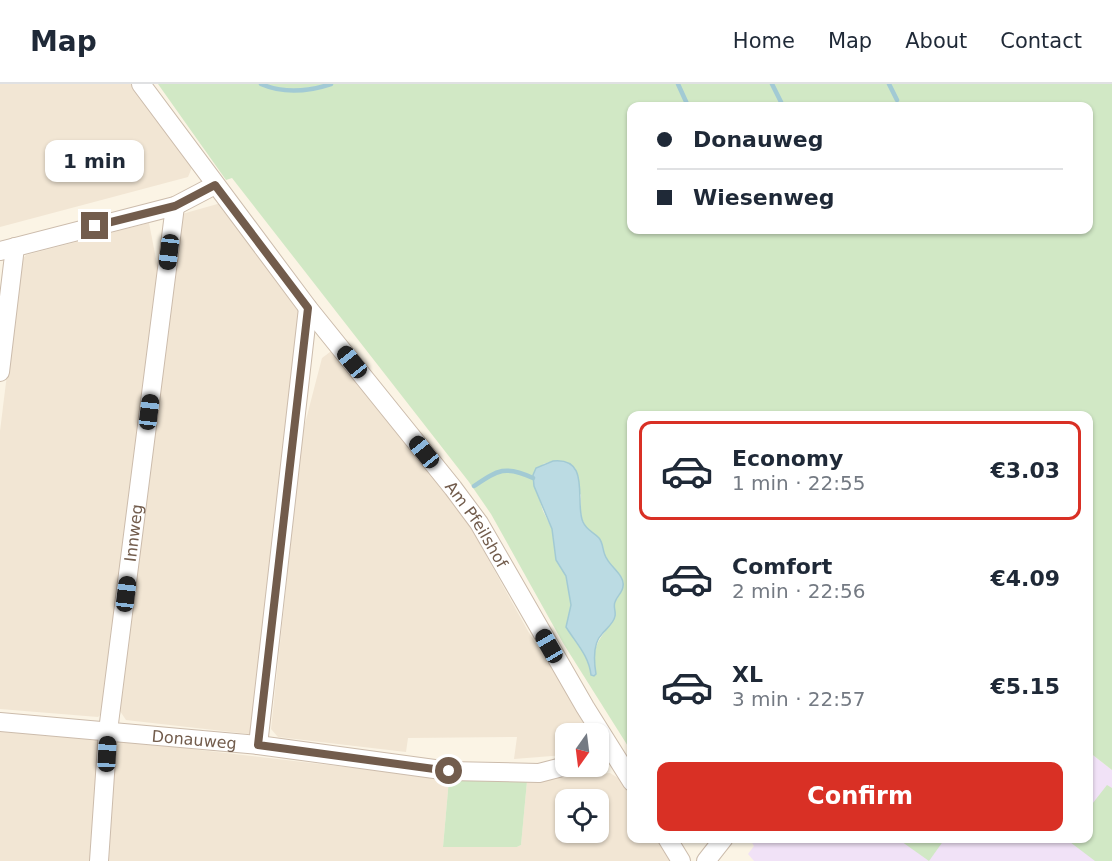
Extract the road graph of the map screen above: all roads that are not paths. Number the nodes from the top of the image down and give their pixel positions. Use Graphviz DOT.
graph roads {
  1 [pos="141,84"];
  2 [pos="215,185"];
  3 [pos="175,206"];
  4 [pos="7,249"];
  5 [pos="308,308"];
  6 [pos="0,372"];
  7 [pos="0,722"];
  8 [pos="588,723"];
  9 [pos="108,731"];
  10 [pos="258,745"];
  11 [pos="609,758"];
  12 [pos="555,769"];
  13 [pos="627,777"];
  14 [pos="670,843"];
  15 [pos="720,843"];
  16 [pos="99,861"];
  17 [pos="681,861"];
  18 [pos="706,861"];
  1 -- 2 [label="street, Am Pfeilshof"];
  2 -- 3 [label="street"];
  2 -- 5 [label="street, Am Pfeilshof"];
  3 -- 4 [label="street"];
  3 -- 9 [label="street, Innweg"];
  4 -- 6 [label="street"];
  5 -- 8 [label="street, Am Pfeilshof"];
  5 -- 10 [label="street"];
  7 -- 9 [label="street, Donauweg"];
  9 -- 10 [label="street, Donauweg"];
  9 -- 16 [label="street, Innweg"];
  10 -- 12 [label="street, Donauweg"];
  11 -- 13 [label="street, Am Pfeilshof"];
  14 -- 17 [label="street"];
  15 -- 18 [label="street"];
}
